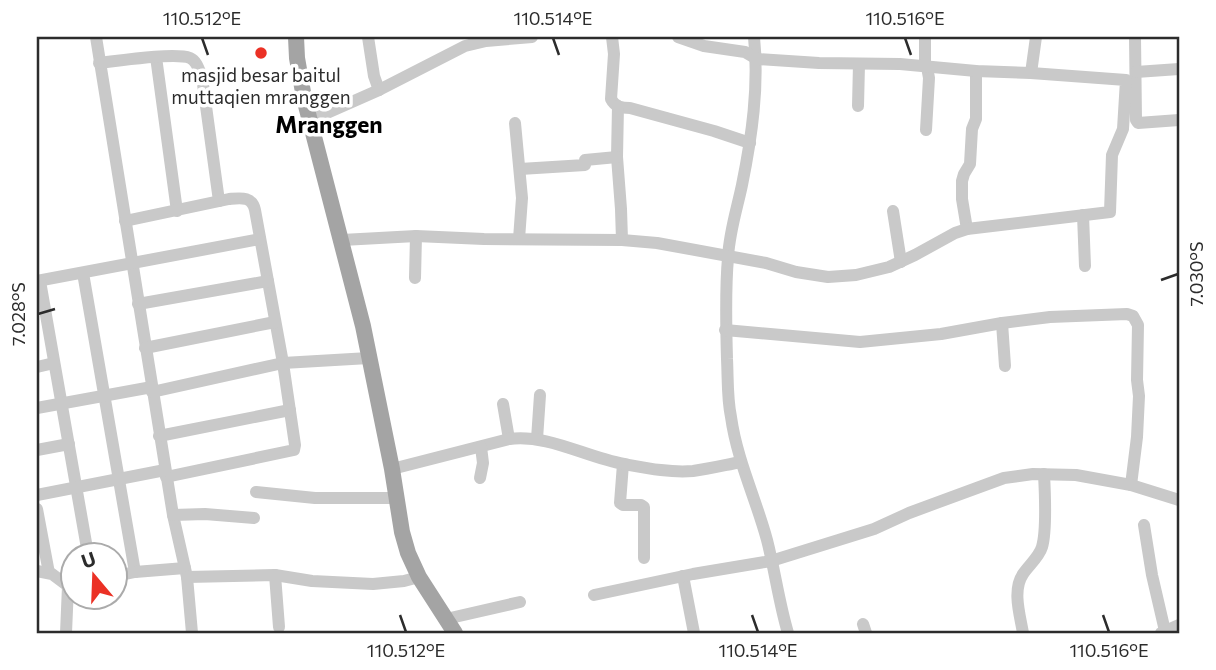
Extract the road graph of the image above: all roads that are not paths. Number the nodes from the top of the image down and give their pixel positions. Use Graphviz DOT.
graph roads {
  1 [pos="96,37"];
  2 [pos="296,37"];
  3 [pos="368,37"];
  4 [pos="533,37"];
  5 [pos="612,37"];
  6 [pos="678,37"];
  7 [pos="754,37"];
  8 [pos="925,37"];
  9 [pos="1036,37"];
  10 [pos="1135,37"];
  11 [pos="465,41"];
  12 [pos="156,57"];
  13 [pos="757,59"];
  14 [pos="99,63"];
  15 [pos="859,64"];
  16 [pos="926,67"];
  17 [pos="1179,69"];
  18 [pos="976,71"];
  19 [pos="1136,72"];
  20 [pos="1031,73"];
  21 [pos="379,90"];
  22 [pos="618,106"];
  23 [pos="858,106"];
  24 [pos="310,120"];
  25 [pos="1179,120"];
  26 [pos="515,123"];
  27 [pos="926,130"];
  28 [pos="750,142"];
  29 [pos="617,157"];
  30 [pos="520,169"];
  31 [pos="219,201"];
  32 [pos="177,211"];
  33 [pos="893,211"];
  34 [pos="1083,215"];
  35 [pos="125,221"];
  36 [pos="967,229"];
  37 [pos="416,236"];
  38 [pos="260,239"];
  39 [pos="519,239"];
  40 [pos="342,240"];
  41 [pos="622,240"];
  42 [pos="727,257"];
  43 [pos="901,261"];
  44 [pos="132,264"];
  45 [pos="1085,266"];
  46 [pos="83,273"];
  47 [pos="415,278"];
  48 [pos="38,281"];
  49 [pos="268,281"];
  50 [pos="138,304"];
  51 [pos="42,322"];
  52 [pos="275,322"];
  53 [pos="1002,323"];
  54 [pos="725,330"];
  55 [pos="145,348"];
  56 [pos="369,358"];
  57 [pos="54,363"];
  58 [pos="283,363"];
  59 [pos="37,366"];
  60 [pos="1005,366"];
  61 [pos="152,389"];
  62 [pos="540,395"];
  63 [pos="104,397"];
  64 [pos="61,404"];
  65 [pos="503,404"];
  66 [pos="37,408"];
  67 [pos="290,410"];
  68 [pos="159,436"];
  69 [pos="509,439"];
  70 [pos="537,439"];
  71 [pos="69,444"];
  72 [pos="481,447"];
  73 [pos="37,450"];
  74 [pos="741,462"];
  75 [pos="622,464"];
  76 [pos="392,469"];
  77 [pos="166,473"];
  78 [pos="1044,474"];
  79 [pos="480,478"];
  80 [pos="119,480"];
  81 [pos="1131,485"];
  82 [pos="76,487"];
  83 [pos="256,492"];
  84 [pos="37,495"];
  85 [pos="397,498"];
  86 [pos="1179,500"];
  87 [pos="37,509"];
  88 [pos="173,515"];
  89 [pos="254,518"];
  90 [pos="1144,525"];
  91 [pos="85,540"];
  92 [pos="644,558"];
  93 [pos="771,561"];
  94 [pos="43,572"];
  95 [pos="135,572"];
  96 [pos="130,573"];
  97 [pos="186,573"];
  98 [pos="275,575"];
  99 [pos="683,576"];
  100 [pos="419,577"];
  101 [pos="60,580"];
  102 [pos="594,595"];
  103 [pos="520,602"];
  104 [pos="68,610"];
  105 [pos="446,619"];
  106 [pos="1179,625"];
  107 [pos="279,627"];
  108 [pos="1163,632"];
  109 [pos="65,633"];
  110 [pos="192,633"];
  111 [pos="455,633"];
  112 [pos="694,633"];
  113 [pos="788,633"];
  114 [pos="1023,633"];
  1 -- 14 [label="street"];
  2 -- 24 [label="main road"];
  3 -- 21 [label="street"];
  4 -- 11 [label="street"];
  5 -- 22 [label="street"];
  6 -- 13 [label="street"];
  7 -- 13 [label="street"];
  8 -- 16 [label="street"];
  9 -- 20 [label="street"];
  10 -- 19 [label="street"];
  11 -- 21 [label="street"];
  12 -- 14 [label="street"];
  12 -- 31 [label="street"];
  12 -- 32 [label="street"];
  13 -- 15 [label="street"];
  13 -- 28 [label="street"];
  14 -- 35 [label="street"];
  15 -- 16 [label="street"];
  15 -- 23 [label="street"];
  16 -- 18 [label="street"];
  16 -- 27 [label="street"];
  17 -- 19 [label="street"];
  18 -- 20 [label="street"];
  18 -- 36 [label="street"];
  19 -- 25 [label="street"];
  20 -- 34 [label="street"];
  21 -- 24 [label="street"];
  22 -- 28 [label="street"];
  22 -- 29 [label="street"];
  24 -- 40 [label="main road"];
  26 -- 30 [label="street"];
  28 -- 42 [label="street"];
  29 -- 30 [label="street"];
  29 -- 41 [label="street"];
  30 -- 39 [label="street"];
  31 -- 32 [label="street"];
  31 -- 38 [label="street"];
  32 -- 35 [label="street"];
  33 -- 43 [label="street"];
  34 -- 36 [label="street"];
  34 -- 45 [label="street"];
  35 -- 44 [label="street"];
  36 -- 43 [label="street"];
  37 -- 39 [label="street"];
  37 -- 40 [label="street"];
  37 -- 47 [label="street"];
  38 -- 44 [label="street"];
  38 -- 49 [label="street"];
  39 -- 41 [label="street"];
  40 -- 56 [label="main road"];
  41 -- 42 [label="street"];
  42 -- 43 [label="street"];
  42 -- 54 [label="street"];
  44 -- 46 [label="street"];
  44 -- 50 [label="street"];
  46 -- 48 [label="street"];
  46 -- 63 [label="street"];
  48 -- 51 [label="street"];
  49 -- 50 [label="street"];
  49 -- 52 [label="street"];
  50 -- 55 [label="street"];
  51 -- 57 [label="street"];
  52 -- 55 [label="street"];
  52 -- 58 [label="street"];
  53 -- 54 [label="street"];
  53 -- 60 [label="street"];
  53 -- 81 [label="street"];
  54 -- 74 [label="street"];
  55 -- 61 [label="street"];
  56 -- 58 [label="street"];
  56 -- 76 [label="main road"];
  57 -- 59 [label="street"];
  57 -- 64 [label="street"];
  58 -- 61 [label="street"];
  58 -- 67 [label="street"];
  61 -- 63 [label="street"];
  61 -- 68 [label="street"];
  62 -- 70 [label="street"];
  63 -- 64 [label="street"];
  63 -- 80 [label="street"];
  64 -- 66 [label="street"];
  64 -- 71 [label="street"];
  65 -- 69 [label="street"];
  67 -- 68 [label="street"];
  67 -- 77 [label="street"];
  68 -- 77 [label="street"];
  69 -- 70 [label="street"];
  69 -- 72 [label="street"];
  70 -- 75 [label="street"];
  71 -- 73 [label="street"];
  71 -- 82 [label="street"];
  72 -- 76 [label="street"];
  72 -- 79 [label="street"];
  74 -- 75 [label="street"];
  74 -- 93 [label="street"];
  75 -- 92 [label="street"];
  76 -- 85 [label="main road"];
  77 -- 80 [label="street"];
  77 -- 88 [label="street"];
  78 -- 81 [label="street"];
  78 -- 93 [label="street"];
  78 -- 114 [label="street"];
  80 -- 82 [label="street"];
  80 -- 95 [label="street"];
  81 -- 86 [label="street"];
  82 -- 84 [label="street"];
  82 -- 91 [label="street"];
  83 -- 85 [label="street"];
  85 -- 100 [label="main road"];
  87 -- 94 [label="street"];
  88 -- 89 [label="street"];
  88 -- 97 [label="street"];
  90 -- 108 [label="street"];
  93 -- 99 [label="street"];
  93 -- 113 [label="street"];
  94 -- 101 [label="street"];
  95 -- 96 [label="street"];
  95 -- 97 [label="street"];
  97 -- 98 [label="street"];
  97 -- 110 [label="street"];
  98 -- 100 [label="street"];
  98 -- 107 [label="street"];
  99 -- 102 [label="street"];
  99 -- 112 [label="street"];
  100 -- 105 [label="main road"];
  103 -- 105 [label="street"];
  104 -- 109 [label="street"];
  105 -- 111 [label="main road"];
  106 -- 108 [label="street"];
}
